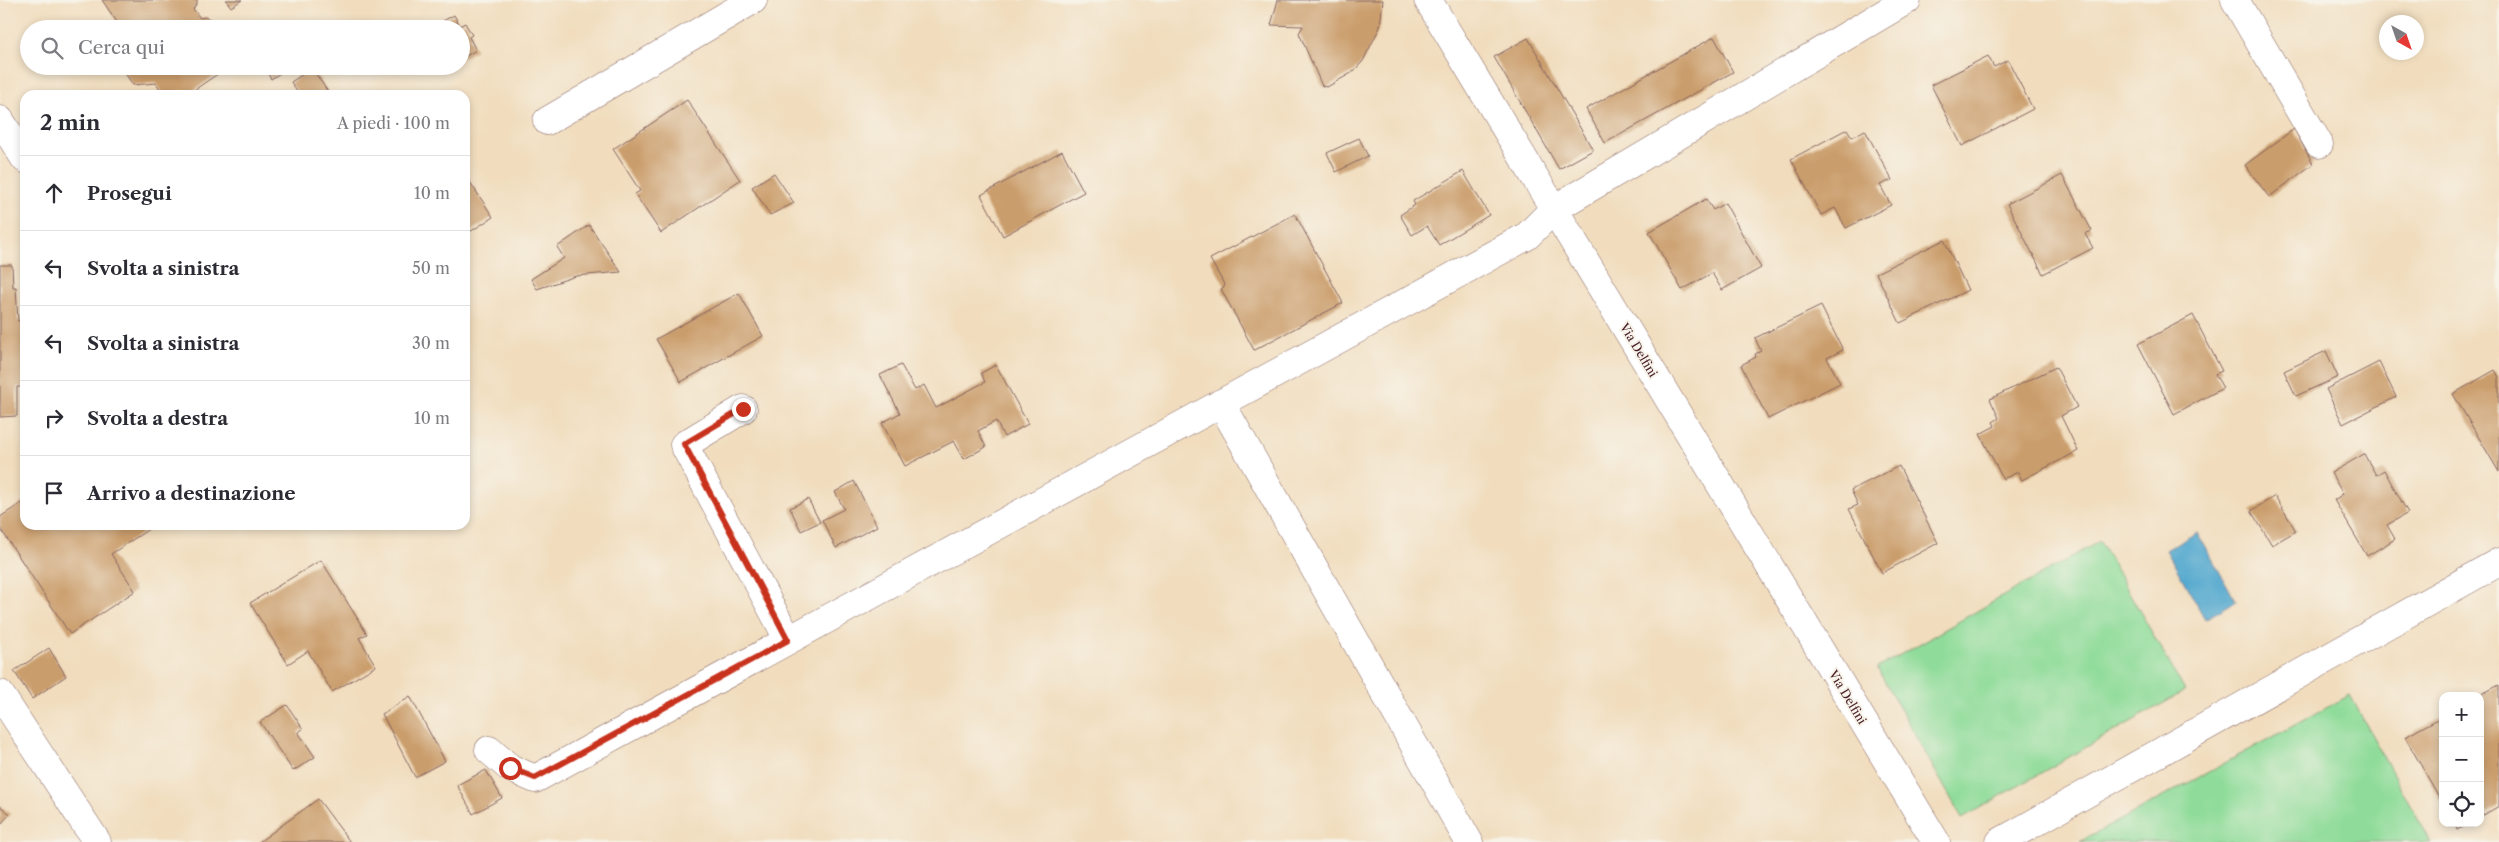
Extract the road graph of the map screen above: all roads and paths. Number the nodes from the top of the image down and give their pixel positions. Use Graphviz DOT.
graph roads {
  1 [pos="753,0"];
  2 [pos="1428,0"];
  3 [pos="1907,0"];
  4 [pos="2235,0"];
  5 [pos="0,120"];
  6 [pos="547,121"];
  7 [pos="2319,144"];
  8 [pos="20,151"];
  9 [pos="1554,209"];
  10 [pos="1221,403"];
  11 [pos="743,409"];
  12 [pos="2499,562"];
  13 [pos="788,640"];
  14 [pos="0,694"];
  15 [pos="489,750"];
  16 [pos="97,842"];
  17 [pos="1469,842"];
  18 [pos="1936,842"];
  19 [pos="2000,842"];
  1 -- 6 [label="street"];
  2 -- 9 [label="street, Via Delfini"];
  3 -- 9 [label="street"];
  4 -- 7 [label="street"];
  5 -- 8 [label="street"];
  9 -- 10 [label="street"];
  9 -- 18 [label="street, Via Delfini"];
  10 -- 13 [label="street"];
  10 -- 17 [label="street"];
  11 -- 13 [label="street"];
  12 -- 19 [label="street"];
  13 -- 15 [label="street"];
  14 -- 16 [label="street"];
}
